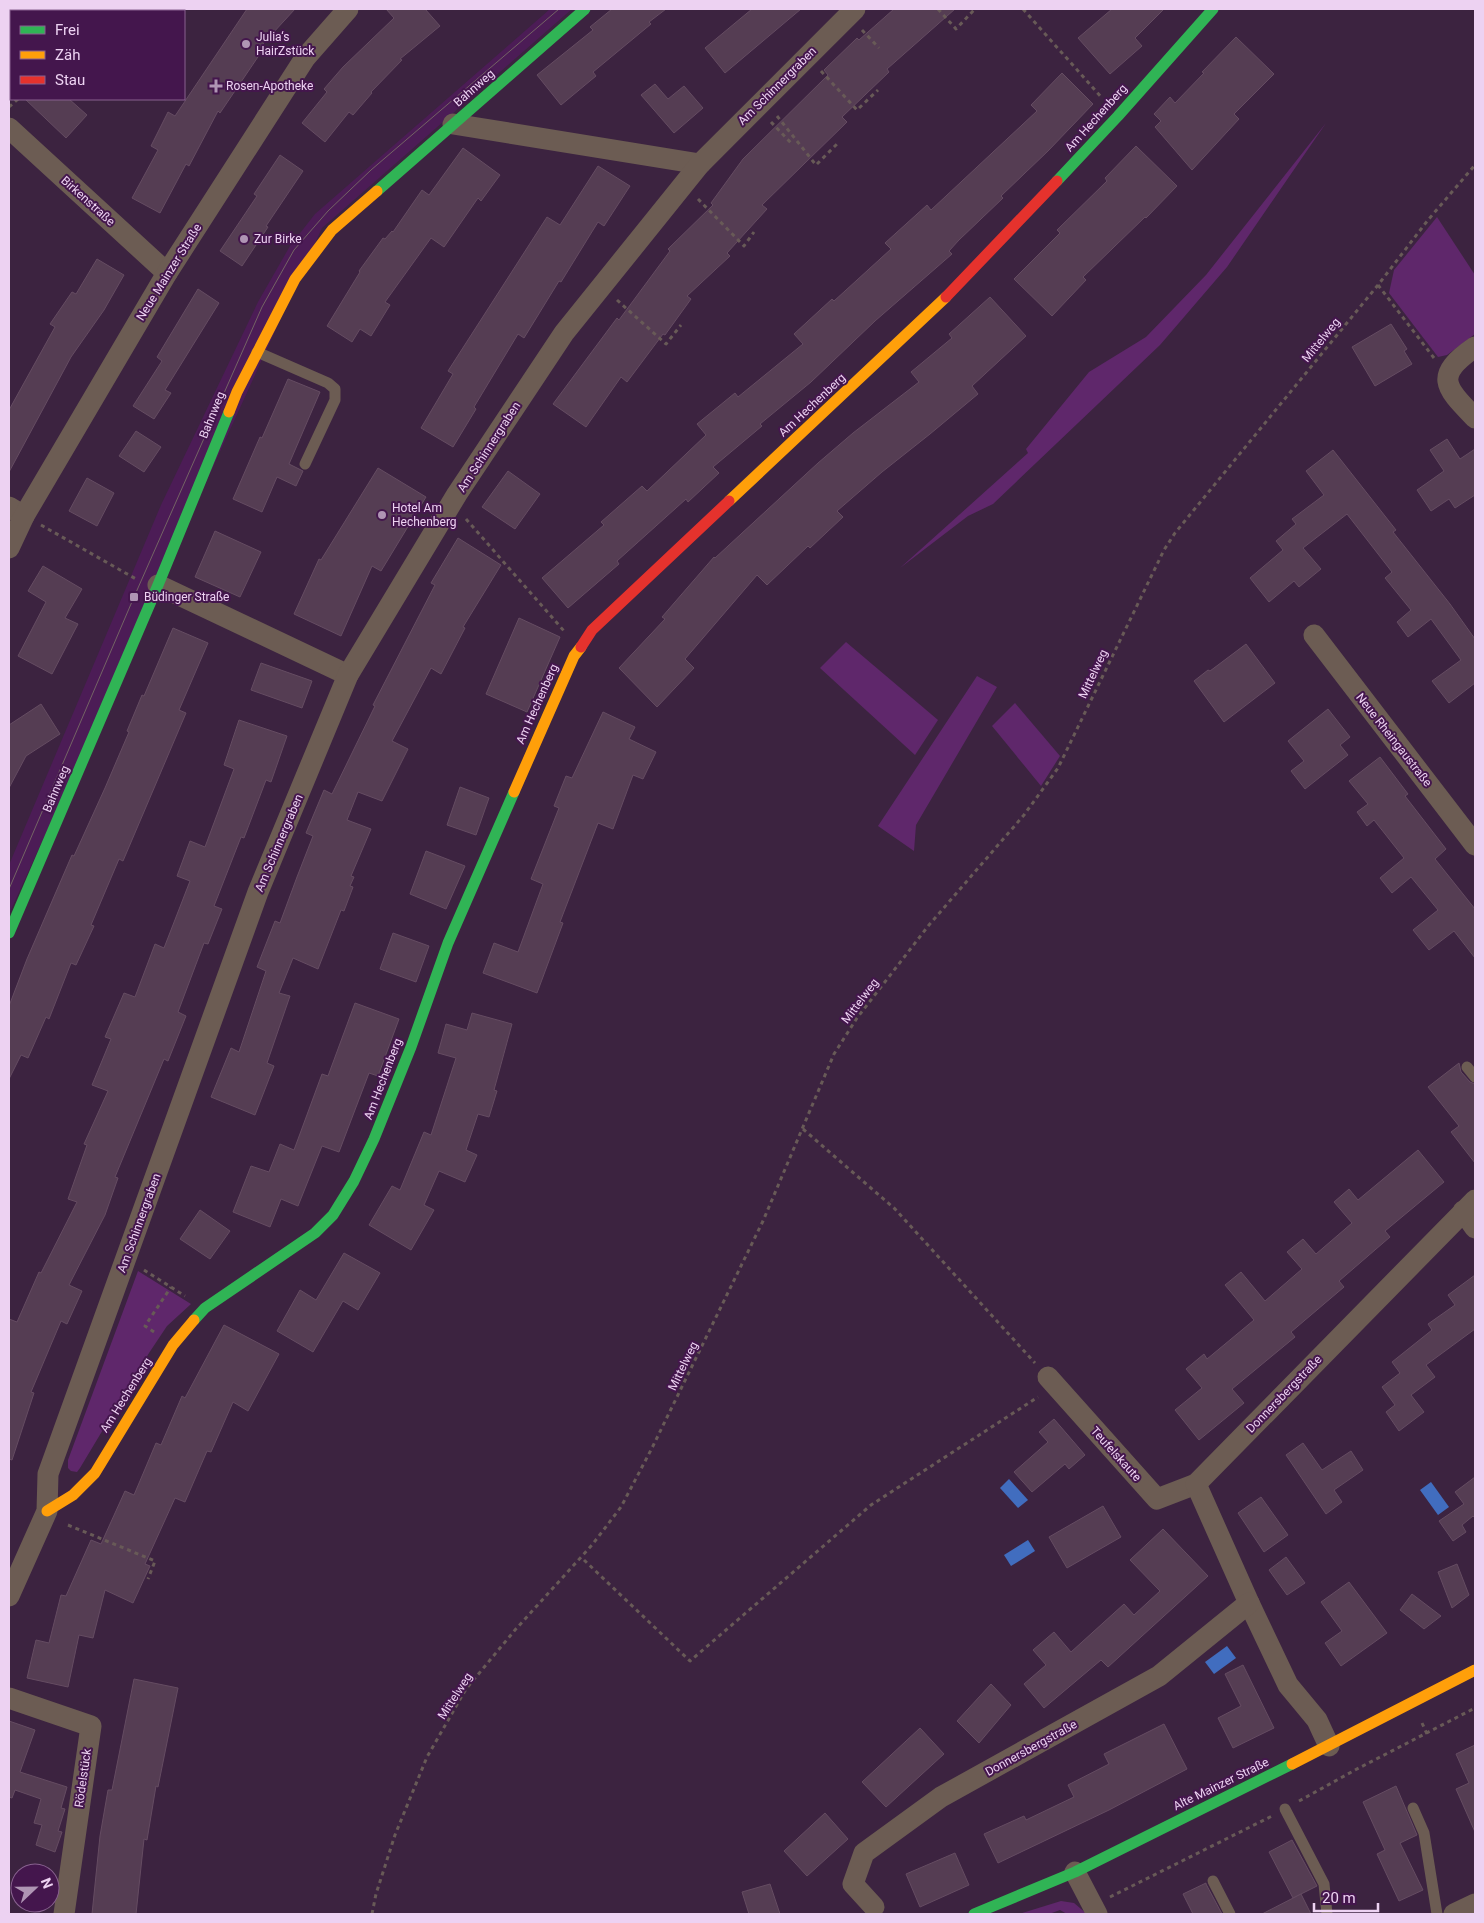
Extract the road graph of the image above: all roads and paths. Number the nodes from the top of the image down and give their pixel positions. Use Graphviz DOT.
graph roads {
  1 [pos="348,9"];
  2 [pos="585,9"];
  3 [pos="855,9"];
  4 [pos="938,9"];
  5 [pos="1023,9"];
  6 [pos="1213,9"];
  7 [pos="974,10"];
  8 [pos="807,56"];
  9 [pos="878,90"];
  10 [pos="761,103"];
  11 [pos="1118,116"];
  12 [pos="453,124"];
  13 [pos="9,128"];
  14 [pos="792,144"];
  15 [pos="837,144"];
  16 [pos="700,164"];
  17 [pos="1475,164"];
  18 [pos="684,184"];
  19 [pos="754,232"];
  20 [pos="167,273"];
  21 [pos="1378,285"];
  22 [pos="601,287"];
  23 [pos="680,325"];
  24 [pos="1475,347"];
  25 [pos="257,352"];
  26 [pos="1448,376"];
  27 [pos="1475,418"];
  28 [pos="305,464"];
  29 [pos="452,503"];
  30 [pos="25,516"];
  31 [pos="9,548"];
  32 [pos="123,572"];
  33 [pos="158,585"];
  34 [pos="1314,635"];
  35 [pos="579,648"];
  36 [pos="348,675"];
  37 [pos="1475,845"];
  38 [pos="9,932"];
  39 [pos="1467,1067"];
  40 [pos="1475,1077"];
  41 [pos="803,1129"];
  42 [pos="1469,1205"];
  43 [pos="1475,1228"];
  44 [pos="126,1259"];
  45 [pos="171,1287"];
  46 [pos="204,1308"];
  47 [pos="173,1346"];
  48 [pos="1052,1382"];
  49 [pos="1196,1484"];
  50 [pos="46,1513"];
  51 [pos="584,1560"];
  52 [pos="148,1579"];
  53 [pos="9,1596"];
  54 [pos="1249,1603"];
  55 [pos="1475,1670"];
  56 [pos="9,1698"];
  57 [pos="1475,1708"];
  58 [pos="1329,1746"];
  59 [pos="1413,1808"];
  60 [pos="1285,1809"];
  61 [pos="1075,1872"];
  62 [pos="1213,1881"];
  63 [pos="1112,1897"];
  64 [pos="1475,1904"];
  65 [pos="874,1907"];
  66 [pos="64,1914"];
  67 [pos="372,1914"];
  68 [pos="974,1914"];
  69 [pos="1097,1914"];
  70 [pos="1230,1914"];
  71 [pos="1327,1914"];
  72 [pos="1436,1914"];
  73 [pos="1454,1914"];
  1 -- 20 [label="street, Neue Mainzer Straße"];
  2 -- 12 [label="street, Bahnweg"];
  3 -- 8 [label="street, Am Schinnergraben"];
  4 -- 7 [label="path"];
  5 -- 11 [label="path"];
  6 -- 11 [label="street, Am Hechenberg"];
  8 -- 9 [label="path"];
  8 -- 10 [label="street, Am Schinnergraben"];
  10 -- 14 [label="path"];
  10 -- 15 [label="path"];
  10 -- 16 [label="street, Am Schinnergraben"];
  11 -- 35 [label="street, Am Hechenberg"];
  12 -- 16 [label="street"];
  12 -- 25 [label="street, Bahnweg"];
  13 -- 20 [label="street, Birkenstraße"];
  16 -- 18 [label="street, Am Schinnergraben"];
  17 -- 21 [label="path, Mittelweg"];
  18 -- 19 [label="path"];
  18 -- 22 [label="street, Am Schinnergraben"];
  20 -- 30 [label="street, Neue Mainzer Straße"];
  21 -- 26 [label="path"];
  21 -- 41 [label="path, Mittelweg"];
  22 -- 23 [label="path"];
  22 -- 29 [label="street, Am Schinnergraben"];
  24 -- 26 [label="street"];
  25 -- 28 [label="lane"];
  25 -- 33 [label="street, Bahnweg"];
  26 -- 27 [label="street"];
  29 -- 35 [label="path"];
  29 -- 36 [label="street, Am Schinnergraben"];
  30 -- 31 [label="street, Neue Mainzer Straße"];
  30 -- 32 [label="path"];
  33 -- 36 [label="street"];
  33 -- 38 [label="street, Bahnweg"];
  34 -- 37 [label="street, Neue Rheingaustraße"];
  35 -- 46 [label="street, Am Hechenberg"];
  36 -- 44 [label="street, Am Schinnergraben"];
  39 -- 40 [label="lane"];
  41 -- 48 [label="path"];
  41 -- 67 [label="path, Mittelweg"];
  42 -- 43 [label="street, Donnersbergstraße"];
  42 -- 49 [label="street, Donnersbergstraße"];
  44 -- 45 [label="path"];
  44 -- 50 [label="street, Am Schinnergraben"];
  45 -- 46 [label="path"];
  45 -- 47 [label="path"];
  46 -- 47 [label="street, Am Hechenberg"];
  47 -- 50 [label="street, Am Hechenberg"];
  48 -- 49 [label="street, Teufelskaute"];
  48 -- 51 [label="path"];
  49 -- 54 [label="street"];
  50 -- 52 [label="path"];
  50 -- 53 [label="street, Am Schinnergraben"];
  54 -- 58 [label="street"];
  54 -- 65 [label="street, Donnersbergstraße"];
  55 -- 58 [label="street, Alte Mainzer Straße"];
  56 -- 66 [label="street, Rödelstück"];
  57 -- 60 [label="path"];
  58 -- 61 [label="street, Alte Mainzer Straße"];
  59 -- 72 [label="lane"];
  60 -- 63 [label="path"];
  60 -- 71 [label="lane"];
  61 -- 68 [label="street, Alte Mainzer Straße"];
  61 -- 69 [label="street"];
  62 -- 70 [label="lane"];
  64 -- 73 [label="street"];
}
